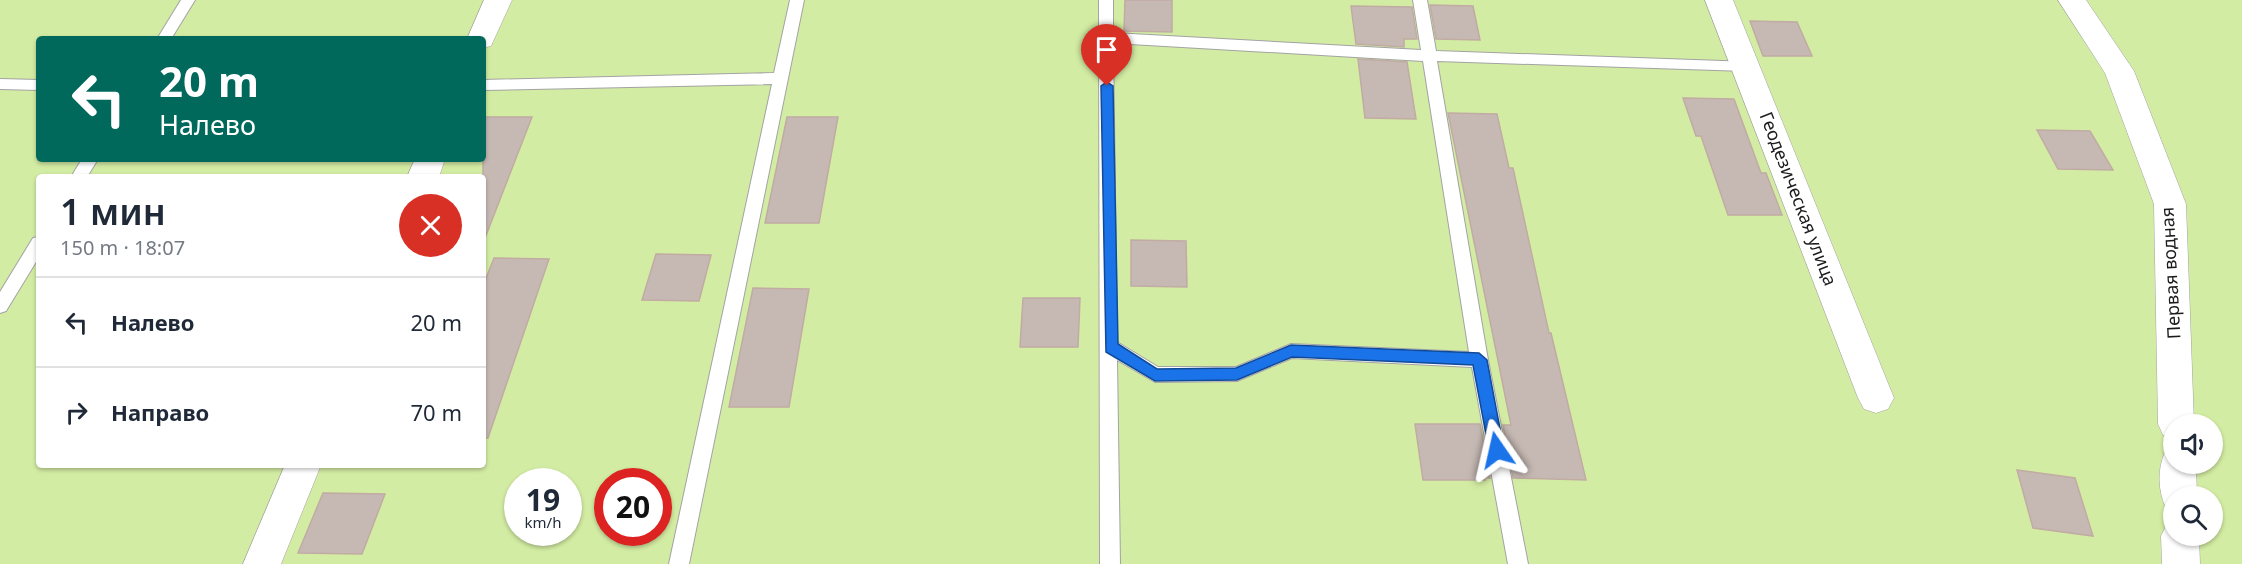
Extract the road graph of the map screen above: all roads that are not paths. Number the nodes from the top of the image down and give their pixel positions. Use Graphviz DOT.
graph roads {
  1 [pos="188,0"];
  2 [pos="498,0"];
  3 [pos="797,0"];
  4 [pos="1106,0"];
  5 [pos="1420,0"];
  6 [pos="1719,0"];
  7 [pos="2072,0"];
  8 [pos="166,36"];
  9 [pos="482,36"];
  10 [pos="1106,39"];
  11 [pos="1431,56"];
  12 [pos="1746,66"];
  13 [pos="781,78"];
  14 [pos="0,84"];
  15 [pos="36,85"];
  16 [pos="486,85"];
  17 [pos="36,248"];
  18 [pos="0,306"];
  19 [pos="1111,347"];
  20 [pos="1479,360"];
  21 [pos="1876,398"];
  22 [pos="2176,414"];
  23 [pos="302,468"];
  24 [pos="2180,546"];
  25 [pos="262,564"];
  26 [pos="679,564"];
  27 [pos="1110,564"];
  28 [pos="1518,564"];
  29 [pos="2181,564"];
  1 -- 8 [label="lane"];
  2 -- 9 [label="street"];
  3 -- 13 [label="lane"];
  4 -- 10 [label="lane"];
  5 -- 11 [label="lane"];
  6 -- 12 [label="street, Геодезическая улица"];
  7 -- 22 [label="street, Первая водная"];
  10 -- 11 [label="lane"];
  10 -- 19 [label="lane"];
  11 -- 12 [label="lane"];
  11 -- 20 [label="lane"];
  12 -- 21 [label="street, Геодезическая улица"];
  13 -- 16 [label="lane"];
  13 -- 26 [label="lane"];
  14 -- 15 [label="lane"];
  17 -- 18 [label="lane"];
  19 -- 20 [label="lane"];
  19 -- 27 [label="lane"];
  20 -- 28 [label="lane"];
  23 -- 25 [label="street"];
  24 -- 29 [label="street"];
}
